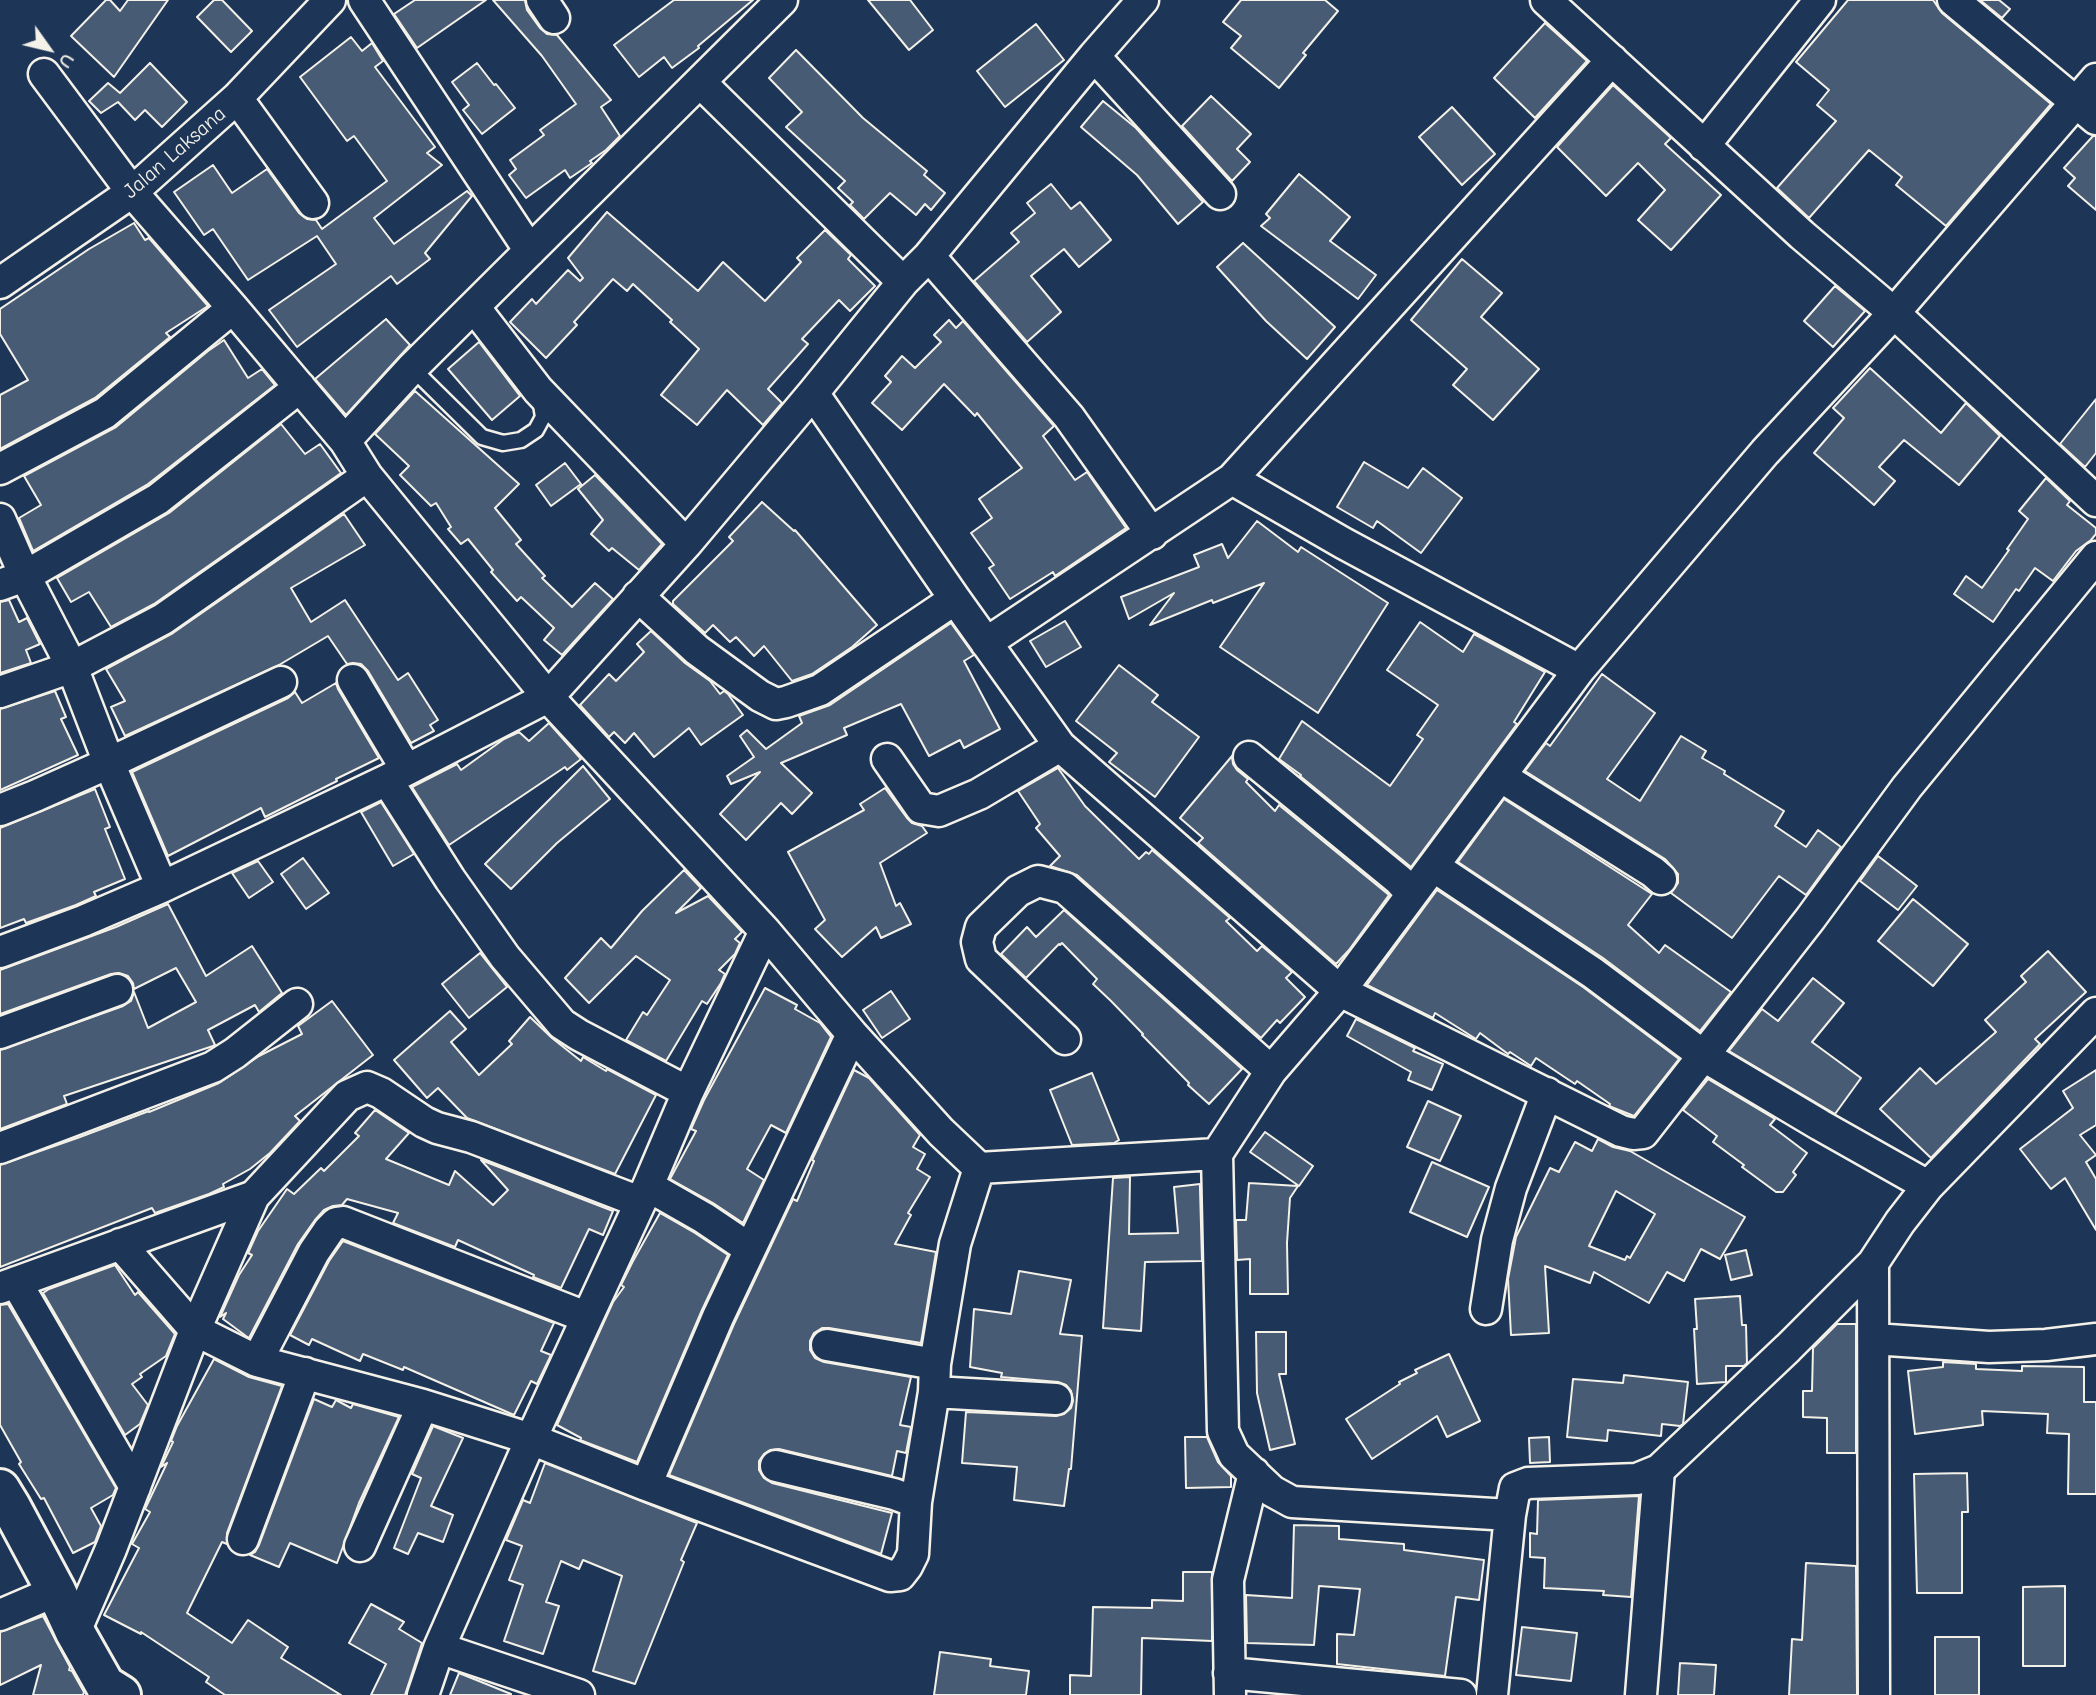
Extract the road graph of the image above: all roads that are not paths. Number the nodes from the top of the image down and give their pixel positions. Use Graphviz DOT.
graph roads {
  1 [pos="330,0"];
  2 [pos="364,0"];
  3 [pos="782,0"];
  4 [pos="1143,0"];
  5 [pos="1546,0"];
  6 [pos="1820,0"];
  7 [pos="1953,0"];
  8 [pos="1094,56"];
  9 [pos="1612,61"];
  10 [pos="44,74"];
  11 [pos="2096,79"];
  12 [pos="700,82"];
  13 [pos="237,98"];
  14 [pos="2086,110"];
  15 [pos="1704,146"];
  16 [pos="132,192"];
  17 [pos="1220,194"];
  18 [pos="313,203"];
  19 [pos="530,251"];
  20 [pos="929,256"];
  21 [pos="903,282"];
  22 [pos="0,283"];
  23 [pos="474,307"];
  24 [pos="233,308"];
  25 [pos="1894,313"];
  26 [pos="412,368"];
  27 [pos="300,387"];
  28 [pos="538,390"];
  29 [pos="813,393"];
  30 [pos="345,441"];
  31 [pos="0,469"];
  32 [pos="368,477"];
  33 [pos="1232,479"];
  34 [pos="2096,501"];
  35 [pos="0,519"];
  36 [pos="1152,534"];
  37 [pos="685,544"];
  38 [pos="2096,557"];
  39 [pos="13,580"];
  40 [pos="638,596"];
  41 [pos="954,599"];
  42 [pos="986,643"];
  43 [pos="72,667"];
  44 [pos="1579,670"];
  45 [pos="353,680"];
  46 [pos="281,682"];
  47 [pos="0,692"];
  48 [pos="548,697"];
  49 [pos="1060,746"];
  50 [pos="1249,757"];
  51 [pos="887,759"];
  52 [pos="109,763"];
  53 [pos="397,775"];
  54 [pos="1500,776"];
  55 [pos="0,810"];
  56 [pos="1433,866"];
  57 [pos="1661,879"];
  58 [pos="162,887"];
  59 [pos="1411,893"];
  60 [pos="765,931"];
  61 [pos="0,952"];
  62 [pos="117,990"];
  63 [pos="1340,991"];
  64 [pos="297,1004"];
  65 [pos="2096,1013"];
  66 [pos="0,1033"];
  67 [pos="852,1034"];
  68 [pos="1065,1039"];
  69 [pos="1704,1056"];
  70 [pos="1272,1071"];
  71 [pos="688,1092"];
  72 [pos="1547,1093"];
  73 [pos="0,1148"];
  74 [pos="1217,1154"];
  75 [pos="979,1168"];
  76 [pos="1928,1186"];
  77 [pos="644,1194"];
  78 [pos="254,1196"];
  79 [pos="120,1244"];
  80 [pos="750,1249"];
  81 [pos="1873,1263"];
  82 [pos="8,1285"];
  83 [pos="1486,1309"];
  84 [pos="586,1317"];
  85 [pos="194,1330"];
  86 [pos="1874,1339"];
  87 [pos="2096,1339"];
  88 [pos="827,1345"];
  89 [pos="257,1361"];
  90 [pos="305,1373"];
  91 [pos="934,1378"];
  92 [pos="1056,1399"];
  93 [pos="423,1405"];
  94 [pos="531,1439"];
  95 [pos="776,1466"];
  96 [pos="1660,1470"];
  97 [pos="1254,1473"];
  98 [pos="646,1485"];
  99 [pos="135,1487"];
  100 [pos="0,1489"];
  101 [pos="916,1502"];
  102 [pos="1510,1515"];
  103 [pos="243,1539"];
  104 [pos="360,1546"];
  105 [pos="56,1591"];
  106 [pos="0,1615"];
  107 [pos="75,1632"];
  108 [pos="439,1648"];
  109 [pos="1230,1684"];
  110 [pos="110,1692"];
  111 [pos="424,1695"];
  112 [pos="579,1695"];
  113 [pos="1461,1695"];
  114 [pos="1492,1695"];
  115 [pos="1641,1695"];
  116 [pos="1874,1695"];
  1 -- 13 [label="street, Jalan Laksana"];
  2 -- 19 [label="street"];
  3 -- 12 [label="street"];
  4 -- 8 [label="street"];
  5 -- 9 [label="street"];
  6 -- 15 [label="street"];
  7 -- 14 [label="street"];
  8 -- 17 [label="street"];
  8 -- 20 [label="street"];
  9 -- 15 [label="street"];
  9 -- 33 [label="street"];
  10 -- 16 [label="street"];
  11 -- 14 [label="street"];
  12 -- 19 [label="street"];
  12 -- 21 [label="street"];
  13 -- 16 [label="street, Jalan Laksana"];
  13 -- 18 [label="street"];
  14 -- 25 [label="street"];
  15 -- 25 [label="street"];
  16 -- 22 [label="street, Jalan Laksana"];
  16 -- 24 [label="street"];
  19 -- 23 [label="street"];
  20 -- 21 [label="street"];
  20 -- 36 [label="street"];
  21 -- 29 [label="street"];
  23 -- 26 [label="street"];
  23 -- 28 [label="street"];
  24 -- 27 [label="street"];
  24 -- 31 [label="street"];
  25 -- 34 [label="street"];
  25 -- 44 [label="street"];
  26 -- 28 [label="lane"];
  26 -- 30 [label="street"];
  27 -- 30 [label="street"];
  27 -- 39 [label="street"];
  28 -- 37 [label="street"];
  29 -- 37 [label="street"];
  29 -- 41 [label="street"];
  30 -- 32 [label="street"];
  32 -- 43 [label="street"];
  32 -- 48 [label="street"];
  33 -- 36 [label="street"];
  33 -- 44 [label="street"];
  35 -- 39 [label="street"];
  36 -- 42 [label="street"];
  37 -- 40 [label="street"];
  38 -- 69 [label="street"];
  39 -- 43 [label="street"];
  40 -- 41 [label="street"];
  40 -- 48 [label="street"];
  41 -- 42 [label="street"];
  42 -- 49 [label="street"];
  43 -- 47 [label="street"];
  43 -- 52 [label="street"];
  44 -- 54 [label="street"];
  45 -- 53 [label="street"];
  46 -- 52 [label="street"];
  48 -- 53 [label="street"];
  48 -- 60 [label="street"];
  49 -- 51 [label="street"];
  49 -- 63 [label="street"];
  50 -- 59 [label="street"];
  52 -- 55 [label="street"];
  52 -- 58 [label="street"];
  53 -- 58 [label="street"];
  53 -- 71 [label="street"];
  54 -- 56 [label="street"];
  54 -- 57 [label="street"];
  56 -- 59 [label="street"];
  56 -- 69 [label="street"];
  58 -- 61 [label="street"];
  59 -- 63 [label="street"];
  60 -- 67 [label="street"];
  60 -- 71 [label="street"];
  62 -- 66 [label="street"];
  63 -- 70 [label="street"];
  63 -- 72 [label="street"];
  64 -- 73 [label="street"];
  65 -- 76 [label="street"];
  67 -- 75 [label="street"];
  67 -- 80 [label="street"];
  68 -- 70 [label="street"];
  69 -- 72 [label="street"];
  69 -- 76 [label="street"];
  70 -- 74 [label="street"];
  71 -- 77 [label="street"];
  72 -- 83 [label="street"];
  74 -- 75 [label="street"];
  74 -- 97 [label="street"];
  75 -- 91 [label="street"];
  76 -- 81 [label="street"];
  77 -- 78 [label="street"];
  77 -- 80 [label="street"];
  77 -- 84 [label="street"];
  78 -- 79 [label="street"];
  78 -- 85 [label="street"];
  79 -- 82 [label="street"];
  79 -- 85 [label="street"];
  80 -- 98 [label="street"];
  81 -- 86 [label="street"];
  81 -- 96 [label="street"];
  82 -- 99 [label="street"];
  84 -- 89 [label="street"];
  84 -- 94 [label="street"];
  85 -- 89 [label="street"];
  85 -- 99 [label="street"];
  86 -- 87 [label="street"];
  86 -- 116 [label="street"];
  88 -- 91 [label="street"];
  89 -- 90 [label="street"];
  90 -- 93 [label="street"];
  90 -- 103 [label="street"];
  91 -- 92 [label="street"];
  91 -- 101 [label="street"];
  93 -- 94 [label="street"];
  93 -- 104 [label="street"];
  94 -- 98 [label="street"];
  94 -- 108 [label="street"];
  95 -- 101 [label="street"];
  96 -- 102 [label="street"];
  96 -- 115 [label="street"];
  97 -- 102 [label="street"];
  97 -- 109 [label="street"];
  98 -- 101 [label="street"];
  99 -- 107 [label="street"];
  100 -- 105 [label="street"];
  102 -- 114 [label="street"];
  105 -- 106 [label="street"];
  105 -- 107 [label="street"];
  107 -- 110 [label="street"];
  108 -- 111 [label="street"];
  108 -- 112 [label="street"];
  109 -- 113 [label="street"];
}
